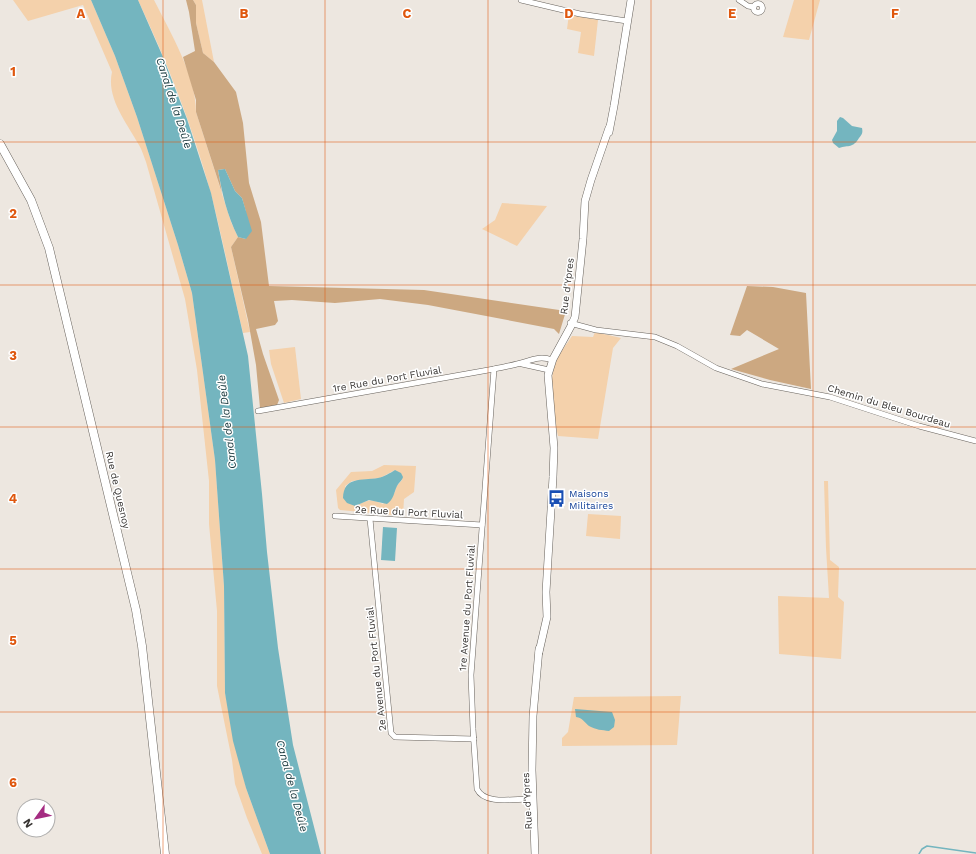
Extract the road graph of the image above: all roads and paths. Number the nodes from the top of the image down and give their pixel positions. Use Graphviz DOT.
graph roads {
  1 [pos="522,0"];
  2 [pos="632,0"];
  3 [pos="739,0"];
  4 [pos="754,7"];
  5 [pos="627,21"];
  6 [pos="0,144"];
  7 [pos="571,323"];
  8 [pos="552,360"];
  9 [pos="519,364"];
  10 [pos="494,369"];
  11 [pos="549,370"];
  12 [pos="258,411"];
  13 [pos="976,441"];
  14 [pos="335,516"];
  15 [pos="370,519"];
  16 [pos="482,525"];
  17 [pos="474,739"];
  18 [pos="533,747"];
  19 [pos="533,799"];
  20 [pos="165,854"];
  21 [pos="536,854"];
  1 -- 5 [label="street"];
  2 -- 5 [label="main road, Rue d'Ypres"];
  3 -- 4 [label="street"];
  5 -- 7 [label="main road, Rue d'Ypres"];
  6 -- 20 [label="main road, Rue de Quesnoy"];
  7 -- 8 [label="main road, Rue d'Ypres"];
  7 -- 13 [label="street, Chemin du Bleu Bourdeau"];
  8 -- 9 [label="street, 1re Rue du Port Fluvial"];
  8 -- 11 [label="main road, Rue d'Ypres"];
  9 -- 10 [label="street, 1re Rue du Port Fluvial"];
  9 -- 11 [label="street, 1re Rue du Port Fluvial"];
  10 -- 12 [label="street, 1re Rue du Port Fluvial"];
  10 -- 16 [label="street, 1re Avenue du Port Fluvial"];
  11 -- 18 [label="main road, Rue d'Ypres"];
  14 -- 15 [label="street, 2e Rue du Port Fluvial"];
  15 -- 16 [label="street, 2e Rue du Port Fluvial"];
  15 -- 17 [label="street, 2e Avenue du Port Fluvial"];
  16 -- 17 [label="street, 1re Avenue du Port Fluvial"];
  17 -- 19 [label="street, 1re Avenue du Port Fluvial"];
  18 -- 19 [label="main road, Rue d'Ypres"];
  18 -- 21 [label="main road, Rue d'Ypres"];
  19 -- 21 [label="main road, Rue d'Ypres"];
}
